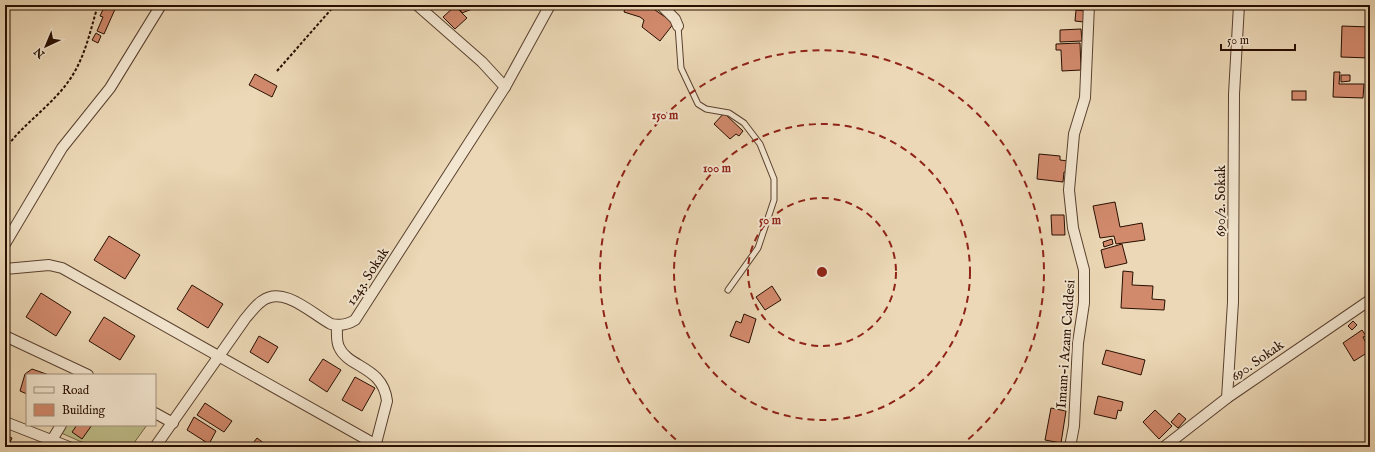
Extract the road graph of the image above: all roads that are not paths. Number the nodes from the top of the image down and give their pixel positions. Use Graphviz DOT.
graph roads {
  1 [pos="161,5"];
  2 [pos="417,5"];
  3 [pos="550,5"];
  4 [pos="661,5"];
  5 [pos="1089,5"];
  6 [pos="1239,5"];
  7 [pos="678,26"];
  8 [pos="505,88"];
  9 [pos="5,244"];
  10 [pos="5,269"];
  11 [pos="728,290"];
  12 [pos="1370,300"];
  13 [pos="337,325"];
  14 [pos="5,336"];
  15 [pos="220,356"];
  16 [pos="86,374"];
  17 [pos="1228,398"];
  18 [pos="156,413"];
  19 [pos="5,422"];
  20 [pos="173,423"];
  21 [pos="60,426"];
  22 [pos="52,440"];
  23 [pos="377,446"];
  24 [pos="69,447"];
  25 [pos="155,447"];
  26 [pos="1070,447"];
  27 [pos="1164,447"];
  1 -- 9 [label="street"];
  2 -- 8 [label="street"];
  3 -- 8 [label="street, 1243. Sokak"];
  4 -- 7 [label="street"];
  5 -- 26 [label="street, Imam-i Azam Caddesi"];
  6 -- 17 [label="street, 690/2. Sokak"];
  7 -- 11 [label="lane"];
  8 -- 13 [label="street, 1243. Sokak"];
  10 -- 15 [label="street"];
  12 -- 17 [label="street, 690. Sokak"];
  13 -- 15 [label="street"];
  13 -- 23 [label="street"];
  14 -- 16 [label="street"];
  15 -- 20 [label="street"];
  15 -- 23 [label="street"];
  17 -- 27 [label="street, 690. Sokak"];
  18 -- 20 [label="street"];
  19 -- 22 [label="street"];
  20 -- 25 [label="street"];
  21 -- 22 [label="street"];
  22 -- 24 [label="street"];
}
